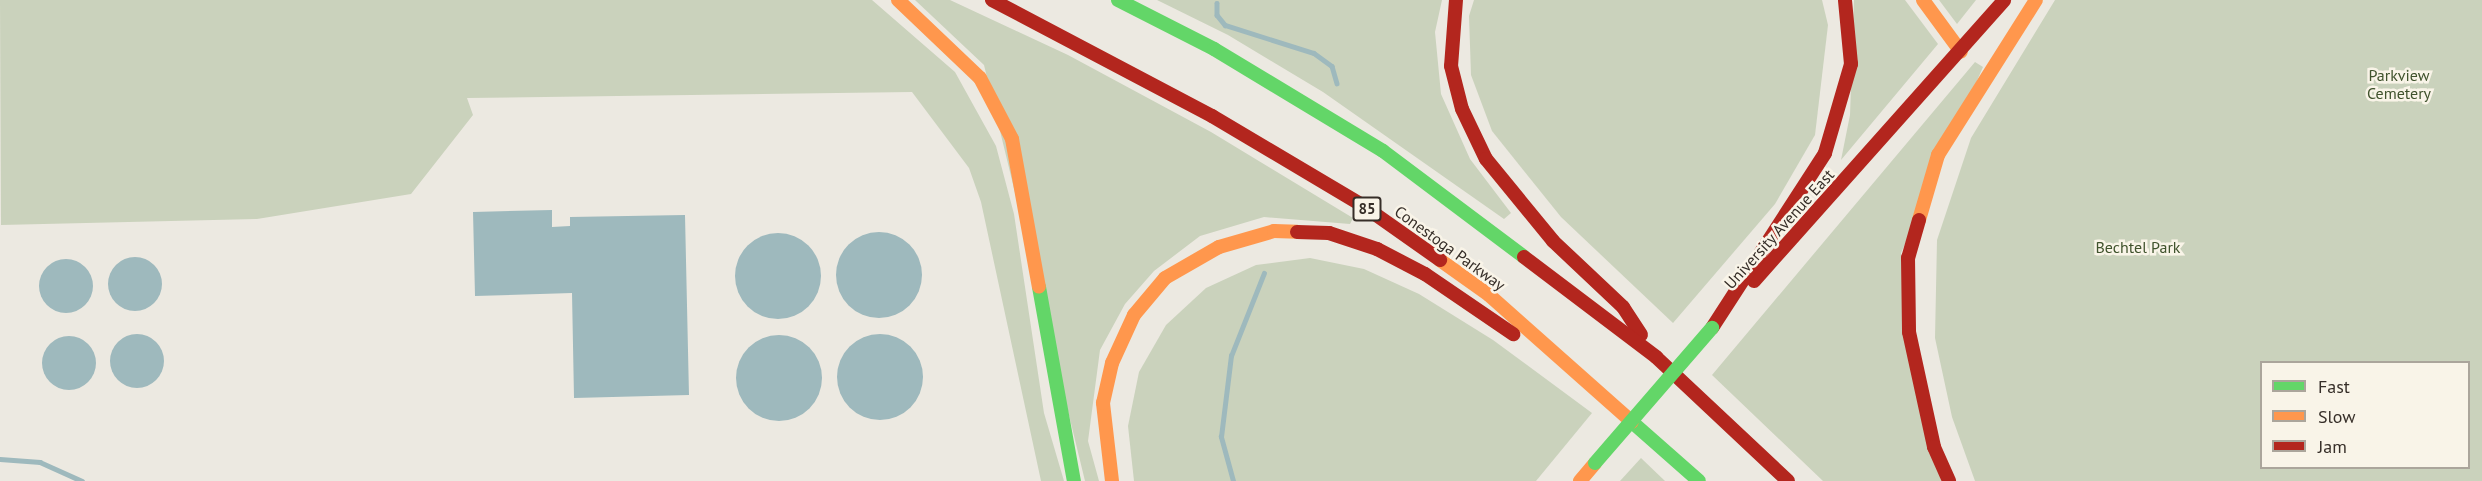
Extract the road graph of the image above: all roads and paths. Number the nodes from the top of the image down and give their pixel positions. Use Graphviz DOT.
graph roads {
  1 [pos="898,0"];
  2 [pos="992,0"];
  3 [pos="1118,0"];
  4 [pos="1456,0"];
  5 [pos="1845,0"];
  6 [pos="1923,0"];
  7 [pos="2004,0"];
  8 [pos="2036,0"];
  9 [pos="1961,52"];
  10 [pos="1712,328"];
  11 [pos="1656,357"];
  12 [pos="1572,365"];
  13 [pos="1074,481"];
  14 [pos="1112,481"];
  15 [pos="1580,481"];
  16 [pos="1699,481"];
  17 [pos="1788,481"];
  18 [pos="1949,481"];
  1 -- 13 [label="main road"];
  2 -- 12 [label="main road, Conestoga Parkway / 85"];
  3 -- 11 [label="main road"];
  4 -- 11 [label="main road"];
  5 -- 10 [label="main road"];
  6 -- 9 [label="main road"];
  7 -- 9 [label="main road, University Avenue East"];
  8 -- 18 [label="main road"];
  9 -- 10 [label="main road, University Avenue East"];
  10 -- 15 [label="main road, University Avenue East, bridge"];
  11 -- 17 [label="main road"];
  12 -- 14 [label="main road"];
  12 -- 16 [label="main road, Conestoga Parkway / 85"];
}
